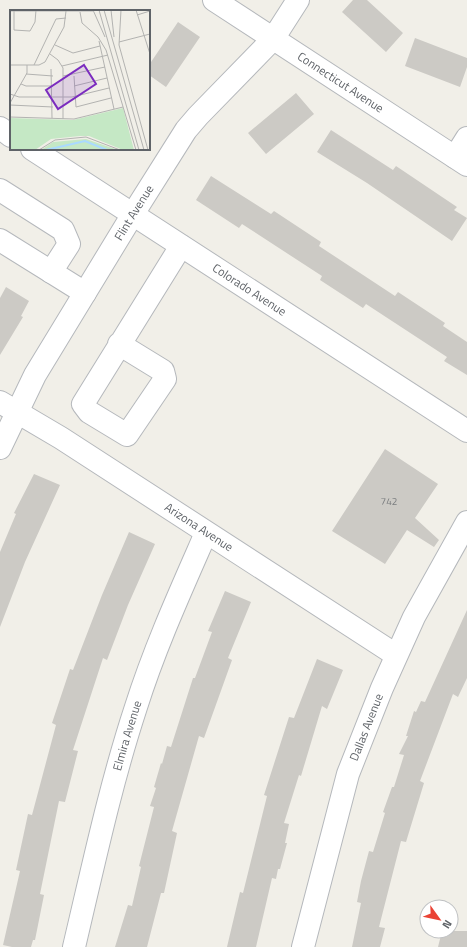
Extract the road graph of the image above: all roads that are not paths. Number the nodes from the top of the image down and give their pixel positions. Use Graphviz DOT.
graph roads {
  1 [pos="214,0"];
  2 [pos="298,0"];
  3 [pos="273,39"];
  4 [pos="0,128"];
  5 [pos="10,135"];
  6 [pos="467,138"];
  7 [pos="34,150"];
  8 [pos="461,161"];
  9 [pos="0,190"];
  10 [pos="133,214"];
  11 [pos="0,240"];
  12 [pos="181,246"];
  13 [pos="51,272"];
  14 [pos="85,293"];
  15 [pos="119,344"];
  16 [pos="8,407"];
  17 [pos="467,431"];
  18 [pos="0,448"];
  19 [pos="467,522"];
  20 [pos="206,533"];
  21 [pos="396,655"];
  22 [pos="74,947"];
  23 [pos="303,947"];
  1 -- 3 [label="street, Connecticut Avenue"];
  2 -- 3 [label="street, Flint Avenue"];
  3 -- 8 [label="street, Connecticut Avenue"];
  3 -- 10 [label="street, Flint Avenue"];
  4 -- 5 [label="street"];
  6 -- 8 [label="street"];
  7 -- 10 [label="street, Colorado Avenue"];
  9 -- 13 [label="street"];
  10 -- 12 [label="street, Colorado Avenue"];
  10 -- 14 [label="street, Flint Avenue"];
  11 -- 13 [label="street"];
  12 -- 15 [label="street"];
  12 -- 17 [label="street, Colorado Avenue"];
  13 -- 14 [label="street"];
  14 -- 16 [label="street, Flint Avenue"];
  16 -- 18 [label="street, Flint Avenue"];
  16 -- 20 [label="street, Arizona Avenue"];
  19 -- 21 [label="street, Dallas Avenue"];
  20 -- 21 [label="street, Arizona Avenue"];
  20 -- 22 [label="street, Elmira Avenue"];
  21 -- 23 [label="street, Dallas Avenue"];
}
